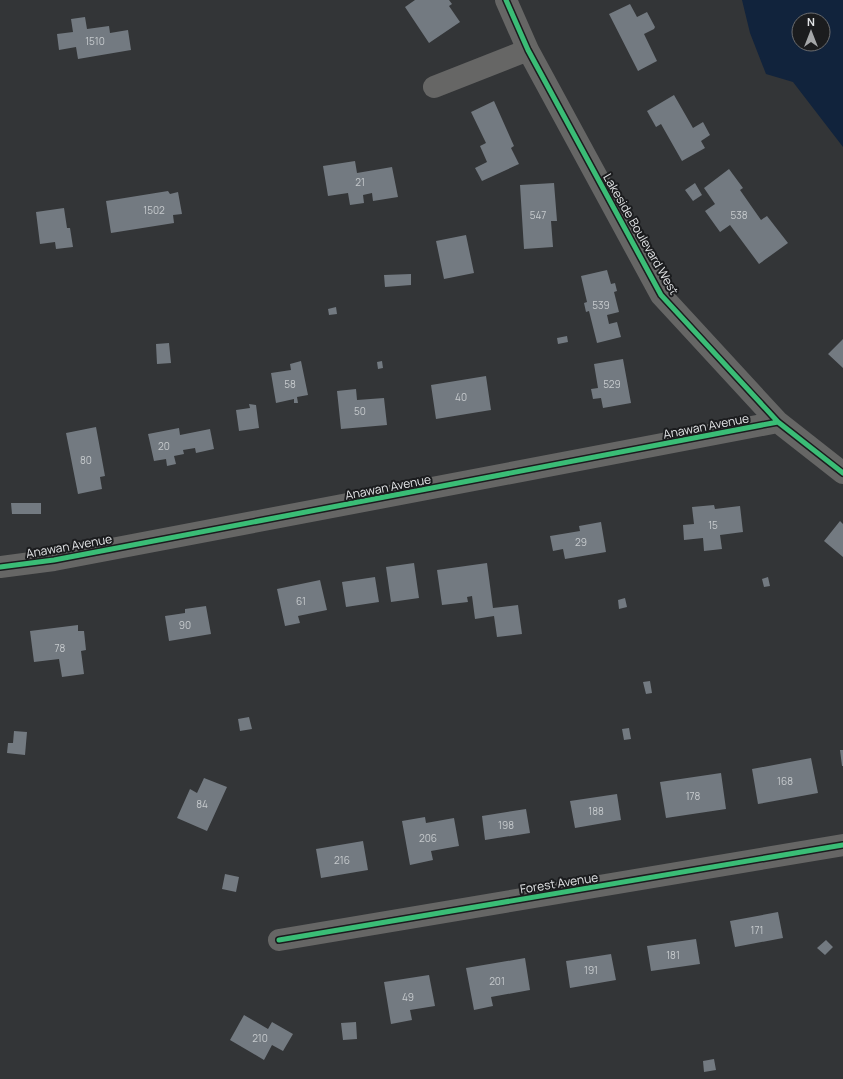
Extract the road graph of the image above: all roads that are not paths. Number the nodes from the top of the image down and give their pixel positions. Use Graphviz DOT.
graph roads {
  1 [pos="506,0"];
  2 [pos="528,50"];
  3 [pos="434,87"];
  4 [pos="778,422"];
  5 [pos="843,473"];
  6 [pos="0,567"];
  7 [pos="843,845"];
  8 [pos="279,940"];
  1 -- 2 [label="street, Lakeside Boulevard West"];
  2 -- 3 [label="street"];
  2 -- 4 [label="street, Lakeside Boulevard West"];
  4 -- 5 [label="street, Lakeside Boulevard West"];
  4 -- 6 [label="street, Anawan Avenue"];
  7 -- 8 [label="street, Forest Avenue"];
}
